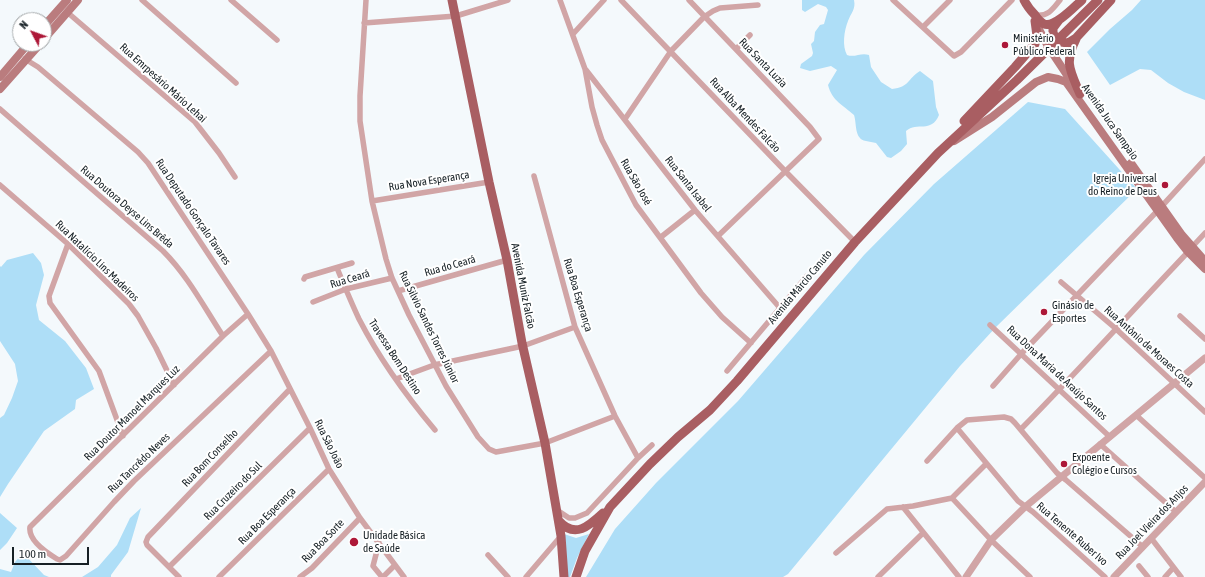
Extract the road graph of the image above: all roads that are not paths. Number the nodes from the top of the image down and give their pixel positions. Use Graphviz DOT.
graph roads {
  1 [pos="67,0"];
  2 [pos="78,0"];
  3 [pos="142,0"];
  4 [pos="231,0"];
  5 [pos="366,0"];
  6 [pos="452,0"];
  7 [pos="508,0"];
  8 [pos="560,0"];
  9 [pos="604,0"];
  10 [pos="621,0"];
  11 [pos="689,0"];
  12 [pos="893,0"];
  13 [pos="950,0"];
  14 [pos="1012,0"];
  15 [pos="1060,0"];
  16 [pos="1082,0"];
  17 [pos="1098,0"];
  18 [pos="1111,0"];
  19 [pos="1026,3"];
  20 [pos="758,5"];
  21 [pos="67,12"];
  22 [pos="456,16"];
  23 [pos="52,17"];
  24 [pos="704,17"];
  25 [pos="1036,21"];
  26 [pos="364,23"];
  27 [pos="1057,23"];
  28 [pos="923,27"];
  29 [pos="52,30"];
  30 [pos="573,34"];
  31 [pos="750,34"];
  32 [pos="276,40"];
  33 [pos="1074,40"];
  34 [pos="736,49"];
  35 [pos="671,51"];
  36 [pos="21,52"];
  37 [pos="33,52"];
  38 [pos="18,56"];
  39 [pos="26,60"];
  40 [pos="585,69"];
  41 [pos="0,76"];
  42 [pos="236,83"];
  43 [pos="0,89"];
  44 [pos="1080,94"];
  45 [pos="0,109"];
  46 [pos="625,119"];
  47 [pos="946,144"];
  48 [pos="938,153"];
  49 [pos="1205,159"];
  50 [pos="786,172"];
  51 [pos="534,176"];
  52 [pos="235,177"];
  53 [pos="489,182"];
  54 [pos="0,185"];
  55 [pos="372,201"];
  56 [pos="1160,208"];
  57 [pos="695,210"];
  58 [pos="1205,233"];
  59 [pos="718,236"];
  60 [pos="661,237"];
  61 [pos="854,242"];
  62 [pos="68,244"];
  63 [pos="1190,250"];
  64 [pos="506,260"];
  65 [pos="1205,261"];
  66 [pos="352,263"];
  67 [pos="337,268"];
  68 [pos="1205,269"];
  69 [pos="807,276"];
  70 [pos="392,278"];
  71 [pos="304,279"];
  72 [pos="1061,282"];
  73 [pos="346,289"];
  74 [pos="398,291"];
  75 [pos="1078,295"];
  76 [pos="313,302"];
  77 [pos="780,308"];
  78 [pos="248,314"];
  79 [pos="1180,316"];
  80 [pos="990,324"];
  81 [pos="575,327"];
  82 [pos="1115,328"];
  83 [pos="223,336"];
  84 [pos="1205,339"];
  85 [pos="751,343"];
  86 [pos="523,346"];
  87 [pos="271,351"];
  88 [pos="1022,353"];
  89 [pos="1205,358"];
  90 [pos="434,365"];
  91 [pos="727,371"];
  92 [pos="396,379"];
  93 [pos="1174,383"];
  94 [pos="174,385"];
  95 [pos="993,386"];
  96 [pos="290,389"];
  97 [pos="1060,389"];
  98 [pos="1205,412"];
  99 [pos="1136,415"];
  100 [pos="615,416"];
  101 [pos="310,428"];
  102 [pos="957,428"];
  103 [pos="1020,429"];
  104 [pos="434,430"];
  105 [pos="123,436"];
  106 [pos="1110,437"];
  107 [pos="545,443"];
  108 [pos="1100,444"];
  109 [pos="652,445"];
  110 [pos="638,458"];
  111 [pos="927,461"];
  112 [pos="986,464"];
  113 [pos="329,469"];
  114 [pos="1061,476"];
  115 [pos="1205,478"];
  116 [pos="1204,486"];
  117 [pos="952,498"];
  118 [pos="610,507"];
  119 [pos="903,507"];
  120 [pos="1025,507"];
  121 [pos="556,510"];
  122 [pos="1176,512"];
  123 [pos="360,518"];
  124 [pos="559,521"];
  125 [pos="30,527"];
  126 [pos="922,533"];
  127 [pos="562,536"];
  128 [pos="1151,538"];
  129 [pos="992,540"];
  130 [pos="379,543"];
  131 [pos="1143,547"];
  132 [pos="836,553"];
  133 [pos="488,555"];
  134 [pos="395,565"];
  135 [pos="1139,566"];
  136 [pos="169,567"];
  137 [pos="1173,568"];
  138 [pos="179,577"];
  139 [pos="219,577"];
  140 [pos="300,577"];
  141 [pos="383,577"];
  142 [pos="404,577"];
  143 [pos="508,577"];
  144 [pos="526,577"];
  145 [pos="564,577"];
  146 [pos="576,577"];
  147 [pos="878,577"];
  148 [pos="959,577"];
  149 [pos="966,577"];
  150 [pos="1030,577"];
  151 [pos="1105,577"];
  152 [pos="1114,577"];
  153 [pos="1148,577"];
  154 [pos="1164,577"];
  155 [pos="1181,577"];
  1 -- 23 [label="main road"];
  2 -- 21 [label="main road"];
  3 -- 42 [label="street"];
  4 -- 32 [label="street"];
  5 -- 26 [label="street, Rua Silvio Sandes Torres Júnior"];
  6 -- 22 [label="main road, Avenida Muniz Falcão"];
  7 -- 22 [label="street"];
  8 -- 30 [label="street, Rua São José"];
  9 -- 30 [label="street"];
  10 -- 35 [label="street, Rua Alba Mendes Falcão"];
  11 -- 24 [label="street, Rua Santa Luzia"];
  12 -- 28 [label="street"];
  13 -- 28 [label="street"];
  14 -- 28 [label="street"];
  15 -- 25 [label="street"];
  16 -- 27 [label="main road"];
  17 -- 47 [label="main road, Avenida Márcio Canuto"];
  18 -- 33 [label="main road"];
  19 -- 25 [label="main road"];
  20 -- 24 [label="street"];
  21 -- 29 [label="main road"];
  21 -- 52 [label="street, Rua Emrpesário Mário Lehai"];
  22 -- 26 [label="street"];
  22 -- 53 [label="main road, Avenida Muniz Falcão"];
  24 -- 34 [label="street, Rua Santa Luzia"];
  24 -- 35 [label="street"];
  25 -- 27 [label="main road"];
  25 -- 44 [label="main road, Avenida Juca Sampaio"];
  25 -- 48 [label="main road"];
  26 -- 55 [label="street, Rua Silvio Sandes Torres Júnior"];
  27 -- 33 [label="main road"];
  30 -- 40 [label="street, Rua São José"];
  31 -- 34 [label="street"];
  33 -- 44 [label="main road"];
  34 -- 50 [label="street, Rua Santa Luzia"];
  35 -- 46 [label="street"];
  35 -- 50 [label="street, Rua Alba Mendes Falcão"];
  36 -- 38 [label="main road"];
  37 -- 39 [label="main road"];
  38 -- 39 [label="street, Rua Deputado Gonçalo Tavares"];
  38 -- 41 [label="main road"];
  39 -- 43 [label="main road"];
  39 -- 78 [label="street, Rua Deputado Gonçalo Tavares"];
  40 -- 46 [label="street, Rua Santa Isabel"];
  40 -- 60 [label="street, Rua São José"];
  44 -- 56 [label="main road, Avenida Juca Sampaio"];
  45 -- 83 [label="street, Rua Doutora Deyse Lins Brêda"];
  46 -- 57 [label="street, Rua Santa Isabel"];
  47 -- 48 [label="main road, Avenida Márcio Canuto"];
  47 -- 56 [label="main road, Avenida Juca Sampaio"];
  48 -- 61 [label="main road, Avenida Márcio Canuto"];
  49 -- 56 [label="street"];
  50 -- 59 [label="street"];
  50 -- 61 [label="street, Rua Alba Mendes Falcão"];
  51 -- 81 [label="street, Rua Boa Esperança"];
  53 -- 55 [label="street, Rua Nova Esperança"];
  53 -- 64 [label="main road, Avenida Muniz Falcão"];
  54 -- 62 [label="street, Rua Natalício Lins Madeiros"];
  55 -- 70 [label="street, Rua Silvio Sandes Torres Júnior"];
  56 -- 63 [label="main road, Avenida Juca Sampaio"];
  56 -- 75 [label="street"];
  57 -- 59 [label="street, Rua Santa Isabel"];
  57 -- 60 [label="street"];
  58 -- 63 [label="street"];
  59 -- 77 [label="street, Rua Santa Isabel"];
  60 -- 85 [label="street, Rua São José"];
  61 -- 118 [label="main road, Avenida Márcio Canuto"];
  62 -- 94 [label="street, Rua Natalício Lins Madeiros"];
  62 -- 105 [label="street"];
  63 -- 65 [label="main road, Avenida Juca Sampaio"];
  63 -- 68 [label="main road, Avenida Juca Sampaio"];
  63 -- 82 [label="street"];
  64 -- 74 [label="street, Rua do Ceará"];
  64 -- 86 [label="main road, Avenida Muniz Falcão"];
  66 -- 67 [label="street"];
  67 -- 71 [label="street"];
  67 -- 73 [label="street, Travessa Bom Destino"];
  69 -- 77 [label="street"];
  70 -- 73 [label="street, Rua Ceará"];
  70 -- 74 [label="street, Rua Silvio Sandes Torres Júnior"];
  72 -- 75 [label="street, Rua Antônio de Moraes Costa"];
  73 -- 76 [label="street, Rua Ceará"];
  73 -- 92 [label="street, Travessa Bom Destino"];
  74 -- 90 [label="street, Rua Silvio Sandes Torres Júnior"];
  75 -- 82 [label="street, Rua Antônio de Moraes Costa"];
  75 -- 88 [label="street"];
  77 -- 85 [label="street"];
  78 -- 83 [label="street, Rua Doutor Manoel Marques Luz"];
  78 -- 87 [label="street, Rua São João"];
  79 -- 84 [label="street"];
  80 -- 88 [label="street, Rua Dona Maria de Araújo Santos"];
  81 -- 86 [label="street"];
  81 -- 100 [label="street, Rua Boa Esperança"];
  82 -- 93 [label="street, Rua Antônio de Moraes Costa"];
  82 -- 97 [label="street"];
  83 -- 94 [label="street, Rua Doutor Manoel Marques Luz"];
  85 -- 91 [label="street"];
  86 -- 90 [label="street"];
  86 -- 107 [label="main road, Avenida Muniz Falcão"];
  87 -- 96 [label="street, Rua São João"];
  87 -- 125 [label="street, Rua Tancrêdo Neves"];
  88 -- 95 [label="street"];
  88 -- 97 [label="street, Rua Dona Maria de Araújo Santos"];
  89 -- 93 [label="street"];
  90 -- 92 [label="street"];
  90 -- 107 [label="street, Rua Silvio Sandes Torres Júnior"];
  92 -- 104 [label="street, Travessa Bom Destino"];
  93 -- 98 [label="street, Rua Antônio de Moraes Costa"];
  93 -- 99 [label="street"];
  94 -- 105 [label="street, Rua Doutor Manoel Marques Luz"];
  96 -- 101 [label="street, Rua São João"];
  96 -- 136 [label="street, Rua Bom Conselho"];
  97 -- 103 [label="street"];
  97 -- 106 [label="street, Rua Dona Maria de Araújo Santos"];
  99 -- 106 [label="street"];
  99 -- 115 [label="street"];
  100 -- 107 [label="street, Rua Silvio Sandes Torres Júnior"];
  100 -- 110 [label="street, Rua Boa Esperança"];
  101 -- 113 [label="street, Rua São João"];
  101 -- 136 [label="street, Rua Cruzeiro do Sul"];
  102 -- 103 [label="street"];
  102 -- 111 [label="street"];
  102 -- 112 [label="street, Rua Tenente Ruber Ivo"];
  103 -- 114 [label="street"];
  105 -- 125 [label="street, Rua Doutor Manoel Marques Luz"];
  106 -- 108 [label="street"];
  107 -- 121 [label="main road, Avenida Muniz Falcão"];
  108 -- 114 [label="street"];
  108 -- 122 [label="street"];
  109 -- 110 [label="street"];
  110 -- 121 [label="street"];
  112 -- 117 [label="street"];
  112 -- 120 [label="street, Rua Tenente Ruber Ivo"];
  113 -- 123 [label="street, Rua São João"];
  113 -- 139 [label="street, Rua Boa Esperança"];
  114 -- 120 [label="street"];
  114 -- 131 [label="street"];
  116 -- 122 [label="street, Rua Joel Vieira dos Anjos"];
  117 -- 119 [label="street"];
  117 -- 129 [label="street"];
  118 -- 124 [label="main road"];
  118 -- 146 [label="main road, Avenida Márcio Canuto"];
  119 -- 126 [label="street"];
  119 -- 132 [label="street"];
  120 -- 129 [label="street"];
  120 -- 151 [label="street, Rua Tenente Ruber Ivo"];
  121 -- 124 [label="main road, Avenida Muniz Falcão"];
  122 -- 128 [label="street, Rua Joel Vieira dos Anjos"];
  123 -- 130 [label="street, Rua São João"];
  123 -- 140 [label="street, Rua Boa Sorte"];
  124 -- 127 [label="main road, Avenida Muniz Falcão"];
  126 -- 147 [label="street"];
  126 -- 148 [label="street"];
  127 -- 144 [label="street"];
  127 -- 145 [label="main road, Avenida Muniz Falcão"];
  128 -- 131 [label="street, Rua Joel Vieira dos Anjos"];
  128 -- 137 [label="street"];
  129 -- 149 [label="street"];
  129 -- 150 [label="street"];
  130 -- 134 [label="street, Rua São João"];
  130 -- 141 [label="street"];
  131 -- 152 [label="street, Rua Joel Vieira dos Anjos"];
  133 -- 143 [label="street"];
  134 -- 141 [label="street"];
  134 -- 142 [label="street, Rua São João"];
  135 -- 153 [label="street"];
  136 -- 138 [label="street"];
  137 -- 154 [label="street"];
  137 -- 155 [label="street"];
}
